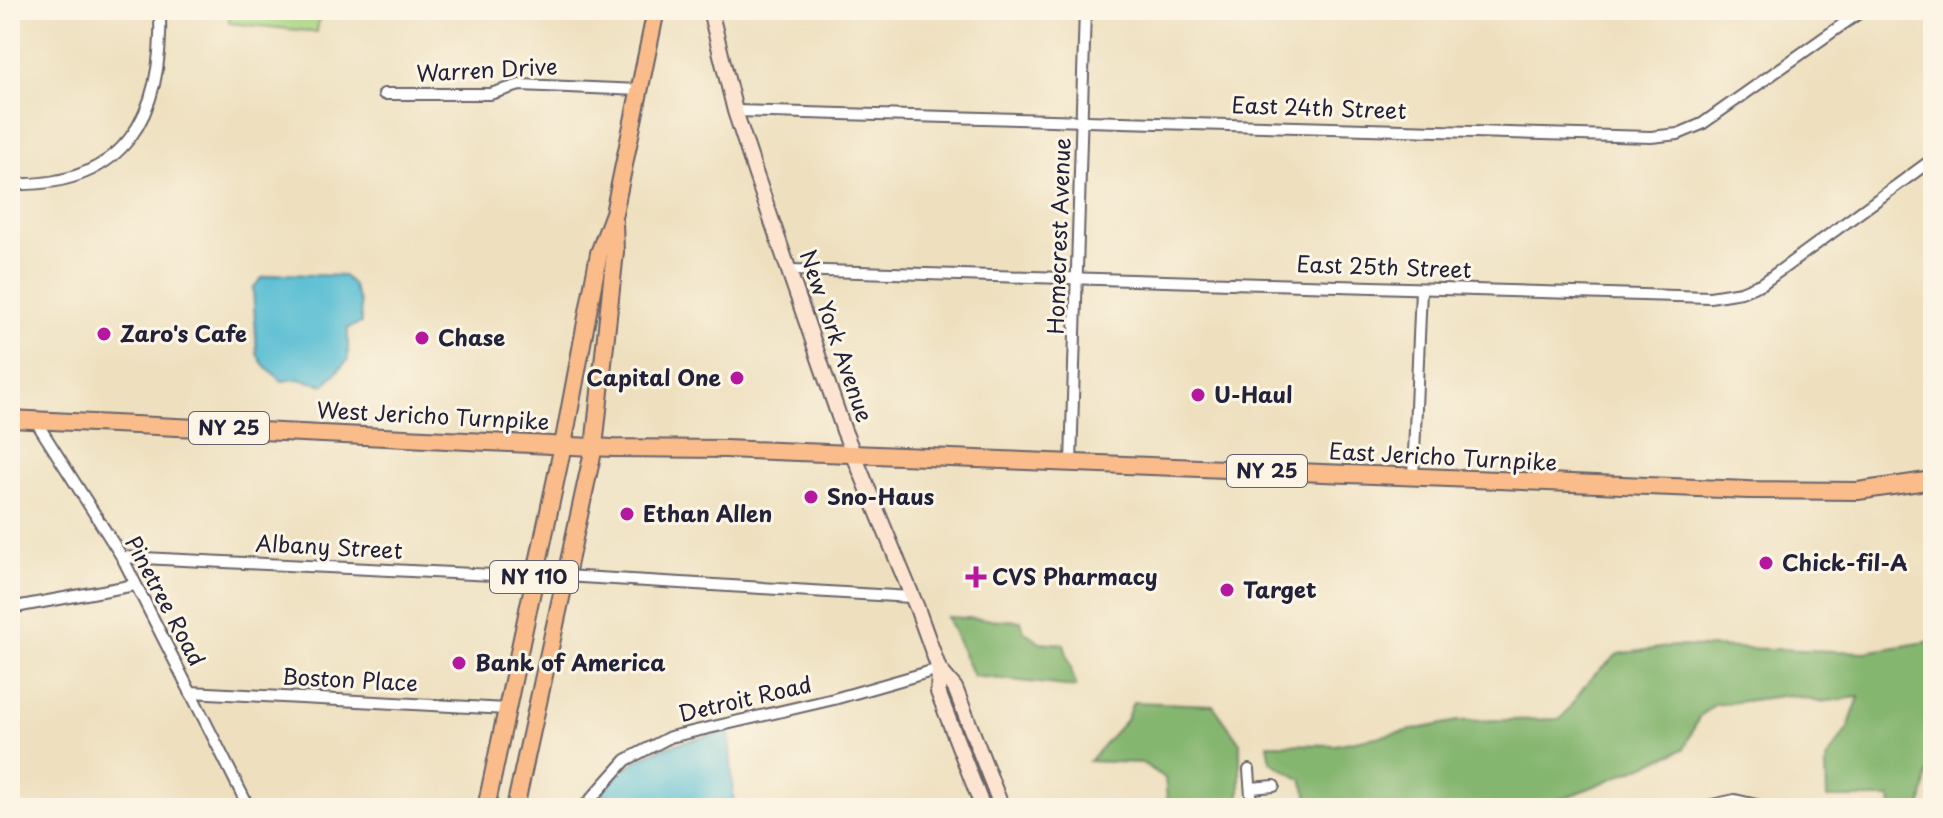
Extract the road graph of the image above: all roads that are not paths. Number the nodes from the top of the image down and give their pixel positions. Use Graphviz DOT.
graph roads {
  1 [pos="160,10"];
  2 [pos="656,10"];
  3 [pos="710,10"];
  4 [pos="1085,10"];
  5 [pos="1863,10"];
  6 [pos="640,90"];
  7 [pos="384,94"];
  8 [pos="735,111"];
  9 [pos="1083,121"];
  10 [pos="1933,159"];
  11 [pos="10,184"];
  12 [pos="614,213"];
  13 [pos="791,270"];
  14 [pos="1078,278"];
  15 [pos="1421,290"];
  16 [pos="10,419"];
  17 [pos="35,420"];
  18 [pos="563,445"];
  19 [pos="594,447"];
  20 [pos="854,454"];
  21 [pos="1071,463"];
  22 [pos="1413,477"];
  23 [pos="1933,480"];
  24 [pos="122,557"];
  25 [pos="565,576"];
  26 [pos="534,577"];
  27 [pos="135,585"];
  28 [pos="911,597"];
  29 [pos="10,608"];
  30 [pos="939,669"];
  31 [pos="190,692"];
  32 [pos="507,709"];
  33 [pos="1249,770"];
  34 [pos="1274,786"];
  35 [pos="1251,788"];
  36 [pos="249,808"];
  37 [pos="486,808"];
  38 [pos="515,808"];
  39 [pos="583,808"];
  40 [pos="983,808"];
  41 [pos="1002,808"];
  42 [pos="1252,808"];
  43 [pos="1698,808"];
  44 [pos="1770,808"];
  1 -- 11 [label="street"];
  2 -- 6 [label="main road, NY 110"];
  3 -- 8 [label="street, New York Avenue"];
  4 -- 9 [label="street, Homecrest Avenue"];
  5 -- 9 [label="street, East 24th Street"];
  6 -- 7 [label="street, Warren Drive"];
  6 -- 12 [label="main road, NY 110"];
  8 -- 9 [label="street, East 24th Street"];
  8 -- 13 [label="street, New York Avenue"];
  9 -- 14 [label="street, Homecrest Avenue"];
  10 -- 15 [label="street, East 25th Street"];
  12 -- 18 [label="main road, NY 110"];
  12 -- 19 [label="main road, NY 110"];
  13 -- 14 [label="street, East 25th Street"];
  13 -- 20 [label="street, New York Avenue"];
  14 -- 15 [label="street, East 25th Street"];
  14 -- 21 [label="street, Homecrest Avenue"];
  15 -- 22 [label="street"];
  16 -- 17 [label="main road, West Jericho Turnpike / NY 25"];
  17 -- 18 [label="main road, West Jericho Turnpike / NY 25"];
  17 -- 24 [label="street, Pinetree Road"];
  18 -- 19 [label="main road, West Jericho Turnpike / NY 25"];
  18 -- 26 [label="main road, NY 110"];
  19 -- 20 [label="main road, West Jericho Turnpike / NY 25"];
  19 -- 25 [label="main road, NY 110"];
  20 -- 21 [label="main road, East Jericho Turnpike / NY 25"];
  20 -- 28 [label="street, New York Avenue"];
  21 -- 22 [label="main road, East Jericho Turnpike / NY 25"];
  22 -- 23 [label="main road, East Jericho Turnpike / NY 25"];
  24 -- 26 [label="street, Albany Street"];
  24 -- 27 [label="street, Pinetree Road"];
  25 -- 28 [label="street"];
  25 -- 38 [label="main road, NY 110"];
  26 -- 32 [label="main road, NY 110"];
  27 -- 29 [label="street"];
  27 -- 31 [label="street, Pinetree Road"];
  28 -- 30 [label="street, New York Avenue"];
  30 -- 39 [label="street, Detroit Road"];
  30 -- 40 [label="street, New York Avenue"];
  30 -- 41 [label="street, New York Avenue"];
  31 -- 32 [label="street, Boston Place"];
  31 -- 36 [label="street, Pinetree Road"];
  32 -- 37 [label="main road, NY 110"];
  33 -- 35 [label="street"];
  34 -- 35 [label="street"];
  35 -- 42 [label="street"];
  43 -- 44 [label="street"];
}
